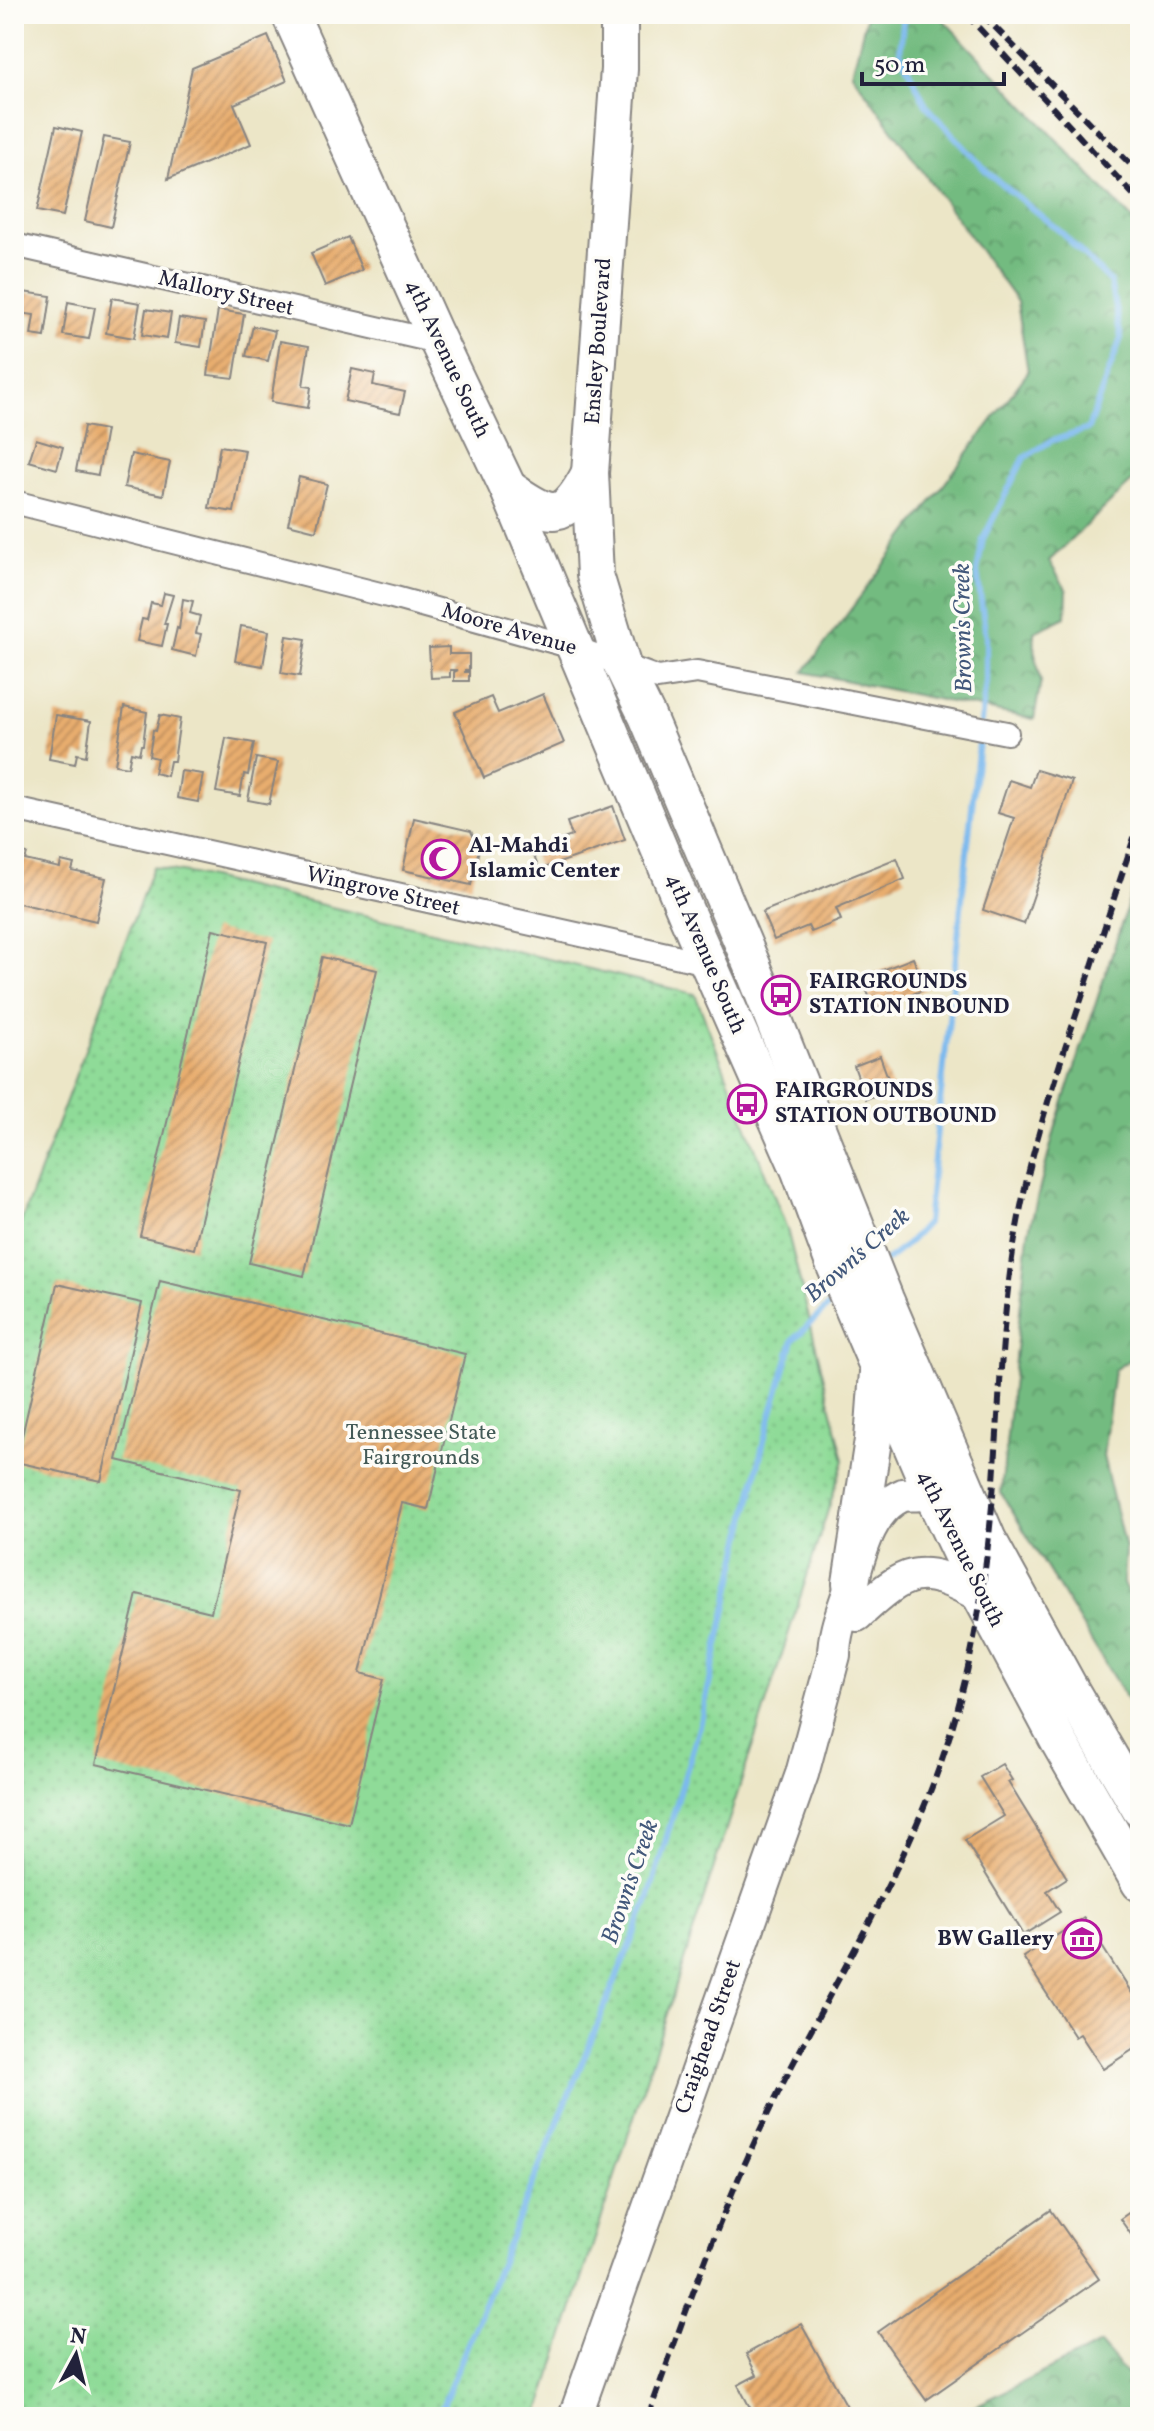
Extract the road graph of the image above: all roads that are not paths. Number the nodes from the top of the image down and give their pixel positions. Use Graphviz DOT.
graph roads {
  1 [pos="290,14"];
  2 [pos="619,14"];
  3 [pos="14,245"];
  4 [pos="438,342"];
  5 [pos="590,473"];
  6 [pos="508,488"];
  7 [pos="14,502"];
  8 [pos="576,648"];
  9 [pos="622,665"];
  10 [pos="1007,733"];
  11 [pos="14,809"];
  12 [pos="709,965"];
  13 [pos="752,965"];
  14 [pos="848,1253"];
  15 [pos="869,1304"];
  16 [pos="879,1367"];
  17 [pos="938,1486"];
  18 [pos="981,1596"];
  19 [pos="854,1599"];
  20 [pos="1140,1809"];
  21 [pos="1140,1883"];
  22 [pos="575,2417"];
  1 -- 4 [label="main road, 4th Avenue South"];
  2 -- 5 [label="main road, Ensley Boulevard"];
  3 -- 4 [label="street, Mallory Street"];
  4 -- 6 [label="main road, 4th Avenue South"];
  5 -- 6 [label="main road"];
  5 -- 9 [label="main road, Ensley Boulevard"];
  6 -- 8 [label="main road, 4th Avenue South"];
  7 -- 8 [label="street, Moore Avenue"];
  8 -- 9 [label="street, Moore Avenue"];
  8 -- 12 [label="main road, 4th Avenue South"];
  9 -- 10 [label="street, Moore Avenue"];
  9 -- 13 [label="main road, 4th Avenue South"];
  11 -- 12 [label="street, Wingrove Street"];
  12 -- 13 [label="street, Wingrove Street"];
  12 -- 14 [label="main road, 4th Avenue South"];
  13 -- 14 [label="main road, 4th Avenue South"];
  14 -- 15 [label="main road, 4th Avenue South"];
  15 -- 16 [label="main road, 4th Avenue South"];
  15 -- 17 [label="main road, 4th Avenue South"];
  16 -- 17 [label="main road, 4th Avenue South"];
  16 -- 19 [label="main road"];
  17 -- 18 [label="main road, 4th Avenue South"];
  17 -- 19 [label="street, Craighead Street"];
  17 -- 20 [label="main road, 4th Avenue South"];
  18 -- 19 [label="street"];
  18 -- 21 [label="main road, 4th Avenue South"];
  19 -- 22 [label="street, Craighead Street"];
}
